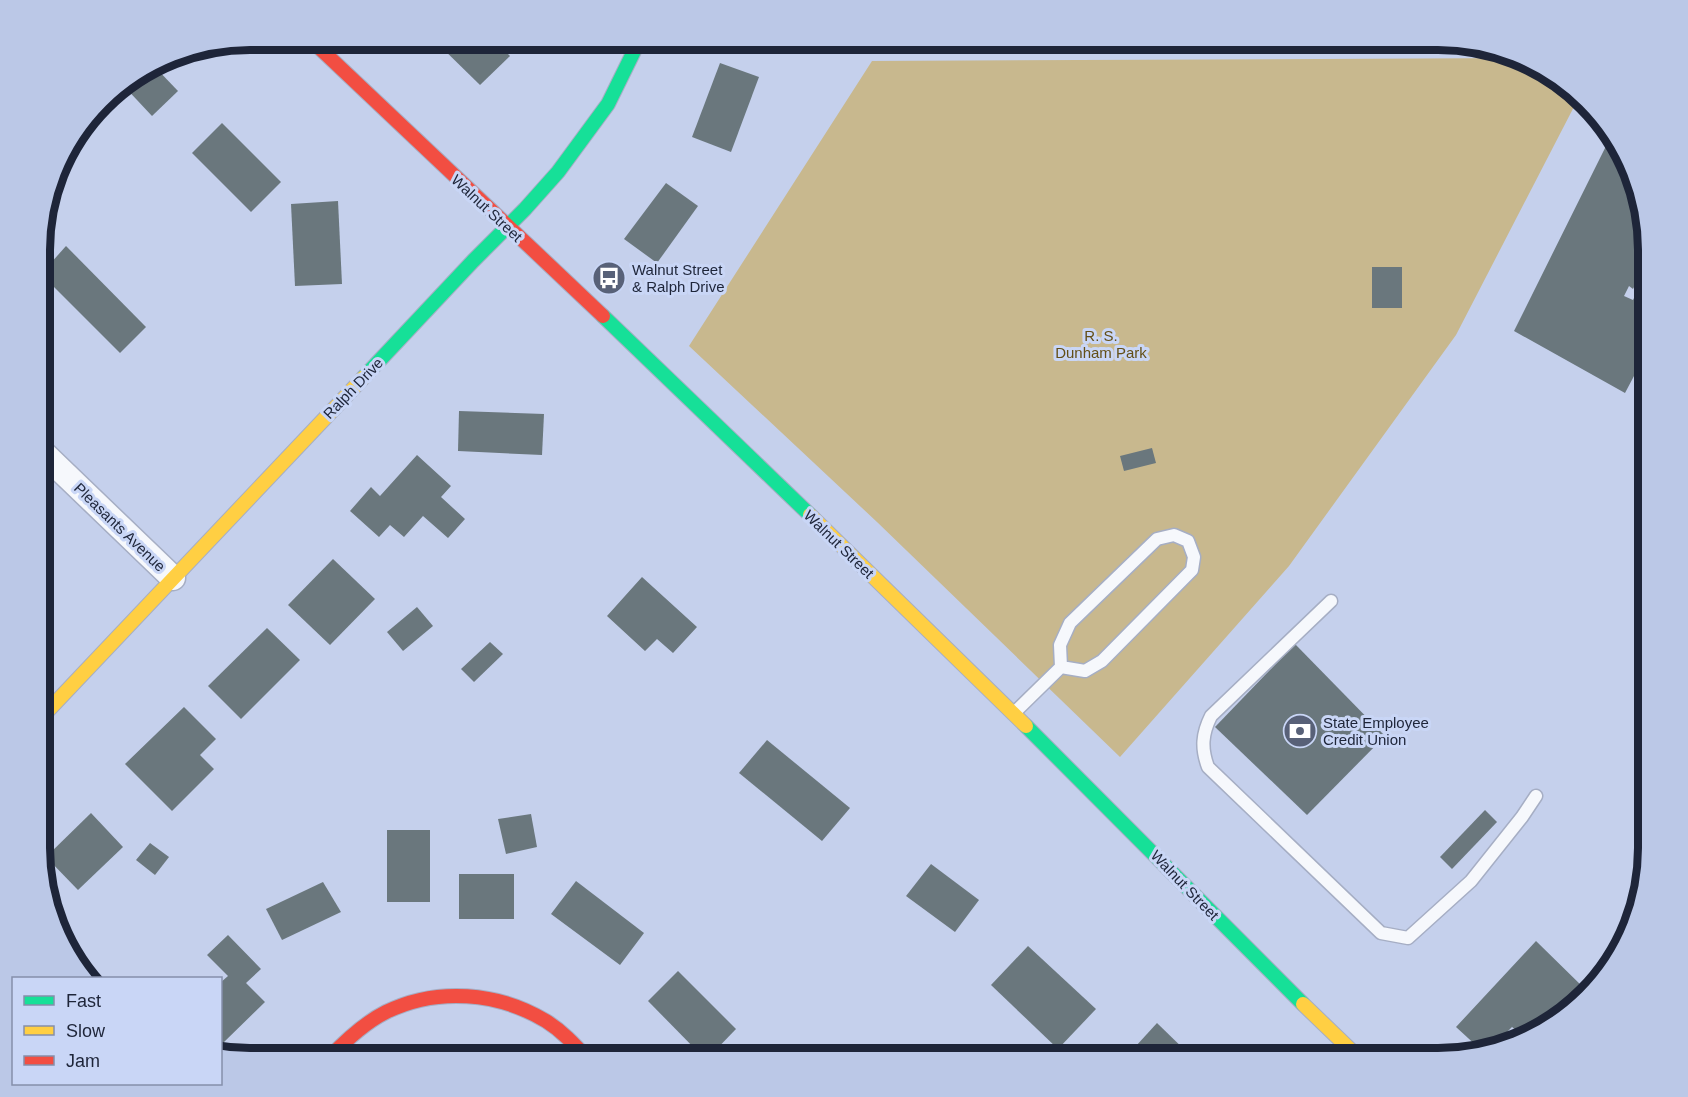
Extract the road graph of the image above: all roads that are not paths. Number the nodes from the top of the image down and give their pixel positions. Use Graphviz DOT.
graph roads {
  1 [pos="322,50"];
  2 [pos="635,50"];
  3 [pos="508,228"];
  4 [pos="50,460"];
  5 [pos="172,578"];
  6 [pos="1331,601"];
  7 [pos="1061,667"];
  8 [pos="50,708"];
  9 [pos="1014,714"];
  10 [pos="1536,796"];
  11 [pos="1348,1047"];
  12 [pos="340,1048"];
  13 [pos="579,1048"];
  1 -- 3 [label="main road, Walnut Street"];
  2 -- 3 [label="main road, Ralph Drive"];
  3 -- 5 [label="main road, Ralph Drive"];
  3 -- 9 [label="main road, Walnut Street"];
  4 -- 5 [label="street, Pleasants Avenue"];
  5 -- 8 [label="main road, Ralph Drive"];
  6 -- 10 [label="lane"];
  7 -- 7 [label="lane"];
  7 -- 9 [label="lane"];
  9 -- 11 [label="main road, Walnut Street"];
  12 -- 13 [label="main road"];
}
